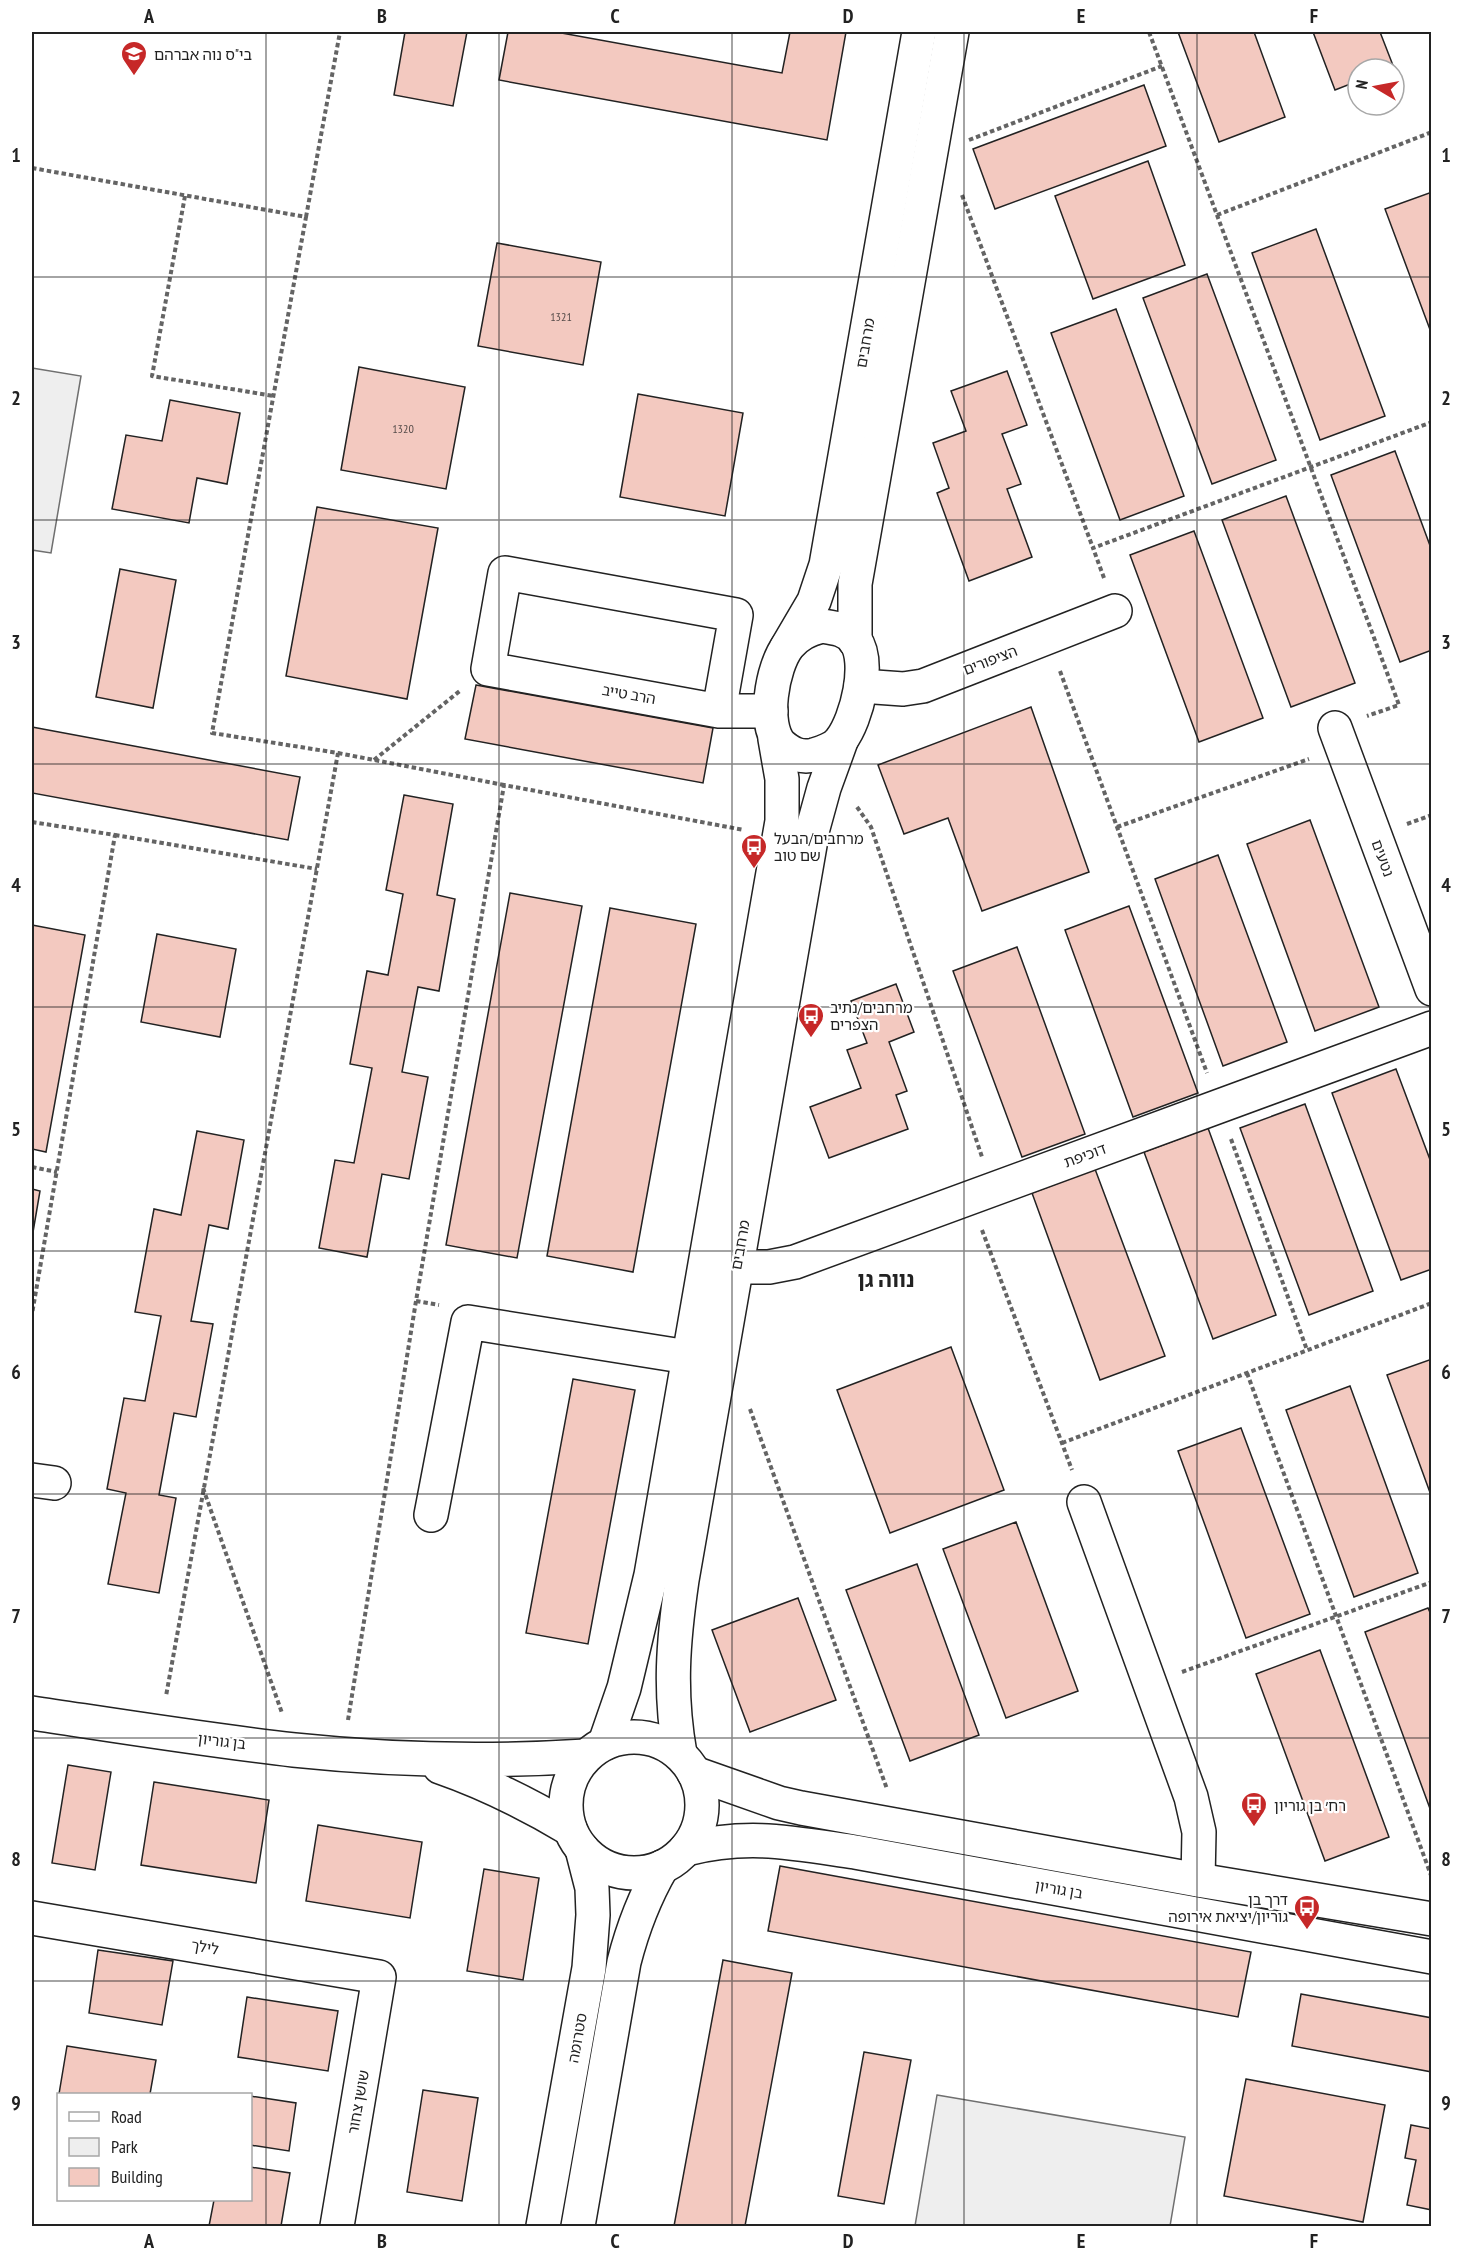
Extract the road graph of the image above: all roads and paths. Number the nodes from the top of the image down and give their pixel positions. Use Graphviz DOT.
graph roads {
  1 [pos="340,32"];
  2 [pos="919,32"];
  3 [pos="952,32"];
  4 [pos="1149,32"];
  5 [pos="1161,66"];
  6 [pos="1431,132"];
  7 [pos="930,155"];
  8 [pos="32,168"];
  9 [pos="961,194"];
  10 [pos="186,195"];
  11 [pos="1217,215"];
  12 [pos="306,217"];
  13 [pos="274,396"];
  14 [pos="1431,422"];
  15 [pos="1311,467"];
  16 [pos="1094,548"];
  17 [pos="1115,611"];
  18 [pos="1048,637"];
  19 [pos="855,641"];
  20 [pos="787,647"];
  21 [pos="488,669"];
  22 [pos="861,686"];
  23 [pos="1399,705"];
  24 [pos="719,711"];
  25 [pos="773,725"];
  26 [pos="1338,737"];
  27 [pos="841,741"];
  28 [pos="338,753"];
  29 [pos="373,760"];
  30 [pos="504,785"];
  31 [pos="824,788"];
  32 [pos="32,822"];
  33 [pos="1117,827"];
  34 [pos="115,835"];
  35 [pos="779,836"];
  36 [pos="317,869"];
  37 [pos="1431,989"];
  38 [pos="1431,1028"];
  39 [pos="1219,1106"];
  40 [pos="32,1167"];
  41 [pos="57,1172"];
  42 [pos="981,1193"];
  43 [pos="736,1267"];
  44 [pos="1431,1303"];
  45 [pos="32,1314"];
  46 [pos="1307,1350"];
  47 [pos="688,1357"];
  48 [pos="1247,1373"];
  49 [pos="748,1404"];
  50 [pos="1062,1443"];
  51 [pos="203,1486"];
  52 [pos="1084,1502"];
  53 [pos="431,1515"];
  54 [pos="1431,1582"];
  55 [pos="1336,1617"];
  56 [pos="1150,1684"];
  57 [pos="32,1713"];
  58 [pos="159,1733"];
  59 [pos="595,1749"];
  60 [pos="295,1750"];
  61 [pos="342,1754"];
  62 [pos="413,1757"];
  63 [pos="687,1763"];
  64 [pos="901,1826"];
  65 [pos="576,1839"];
  66 [pos="674,1858"];
  67 [pos="1431,1878"];
  68 [pos="1198,1880"];
  69 [pos="32,1918"];
  70 [pos="1431,1919"];
  71 [pos="1431,1957"];
  72 [pos="379,1977"];
  73 [pos="337,2226"];
  74 [pos="543,2226"];
  75 [pos="578,2226"];
  1 -- 12 [label="path"];
  2 -- 20 [label="street, מרחבים"];
  3 -- 7 [label="street"];
  4 -- 5 [label="path"];
  5 -- 7 [label="path"];
  5 -- 11 [label="path"];
  6 -- 11 [label="path"];
  7 -- 19 [label="street"];
  8 -- 10 [label="path"];
  9 -- 16 [label="path"];
  10 -- 12 [label="path"];
  10 -- 13 [label="path"];
  11 -- 15 [label="path"];
  12 -- 13 [label="path"];
  13 -- 28 [label="path"];
  14 -- 15 [label="path"];
  15 -- 16 [label="path"];
  15 -- 23 [label="path"];
  16 -- 17 [label="path"];
  17 -- 18 [label="street, הציפורים"];
  18 -- 22 [label="street, הציפורים"];
  18 -- 33 [label="path"];
  19 -- 20 [label="street"];
  19 -- 22 [label="street"];
  20 -- 25 [label="street"];
  21 -- 24 [label="street, הרב טייב"];
  21 -- 24 [label="street"];
  21 -- 29 [label="path"];
  22 -- 27 [label="street"];
  24 -- 25 [label="street, הרב טייב"];
  25 -- 27 [label="street"];
  25 -- 35 [label="street"];
  26 -- 33 [label="path"];
  26 -- 37 [label="street, נטעים"];
  27 -- 31 [label="street, מרחבים"];
  28 -- 29 [label="path"];
  28 -- 36 [label="path"];
  29 -- 30 [label="path"];
  30 -- 35 [label="path"];
  30 -- 61 [label="path"];
  31 -- 42 [label="path"];
  31 -- 43 [label="street, מרחבים"];
  32 -- 34 [label="path"];
  33 -- 39 [label="path"];
  34 -- 36 [label="path"];
  34 -- 41 [label="path"];
  35 -- 47 [label="street"];
  36 -- 51 [label="path"];
  38 -- 39 [label="street, דוכיפת"];
  39 -- 42 [label="street, דוכיפת"];
  39 -- 46 [label="path"];
  40 -- 41 [label="path"];
  41 -- 45 [label="path"];
  42 -- 43 [label="street, דוכיפת"];
  42 -- 50 [label="path"];
  43 -- 63 [label="street, מרחבים"];
  44 -- 46 [label="path"];
  46 -- 48 [label="path"];
  47 -- 53 [label="street"];
  47 -- 59 [label="street"];
  48 -- 50 [label="path"];
  48 -- 55 [label="path"];
  49 -- 64 [label="path"];
  50 -- 52 [label="path"];
  51 -- 58 [label="path"];
  51 -- 60 [label="path"];
  52 -- 56 [label="street"];
  54 -- 55 [label="path"];
  55 -- 56 [label="path"];
  55 -- 67 [label="path"];
  56 -- 68 [label="street"];
  57 -- 58 [label="street, בן גוריון"];
  58 -- 60 [label="street, בן גוריון"];
  59 -- 62 [label="street, בן גוריון"];
  59 -- 63 [label="street"];
  59 -- 65 [label="street"];
  60 -- 61 [label="street, בן גוריון"];
  61 -- 62 [label="street, בן גוריון"];
  62 -- 65 [label="street, בן גוריון"];
  63 -- 64 [label="street"];
  63 -- 66 [label="street"];
  64 -- 68 [label="street"];
  65 -- 66 [label="street"];
  65 -- 74 [label="street, סטרומה"];
  66 -- 71 [label="street, בן גוריון"];
  66 -- 75 [label="street"];
  68 -- 70 [label="street"];
  69 -- 72 [label="street, לילך"];
  72 -- 73 [label="street, שושן צחור"];
}
